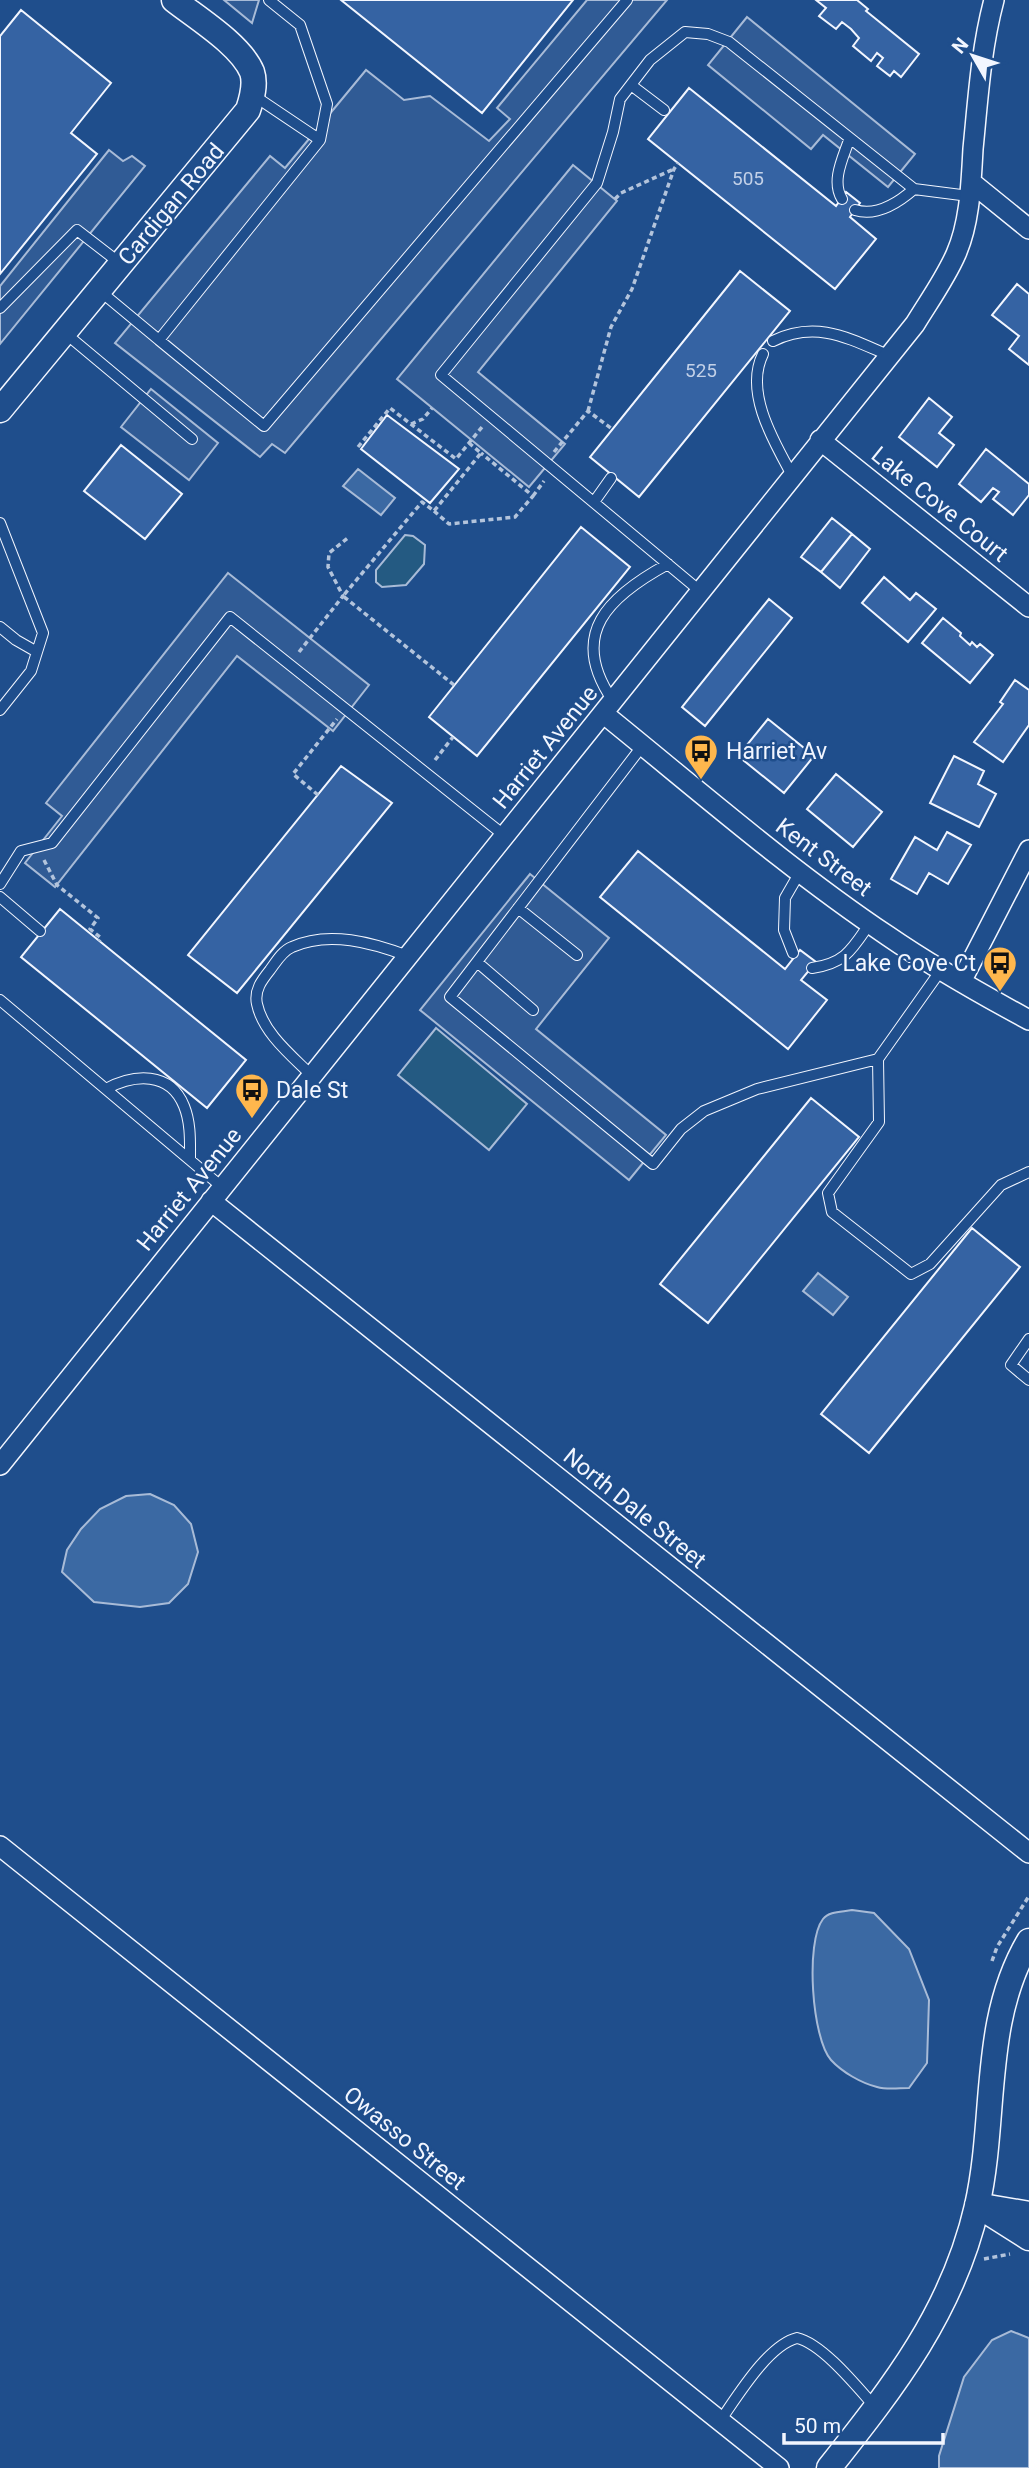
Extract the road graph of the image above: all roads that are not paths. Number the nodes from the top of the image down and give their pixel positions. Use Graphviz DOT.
graph roads {
  1 [pos="174,0"];
  2 [pos="269,0"];
  3 [pos="627,0"];
  4 [pos="994,0"];
  5 [pos="631,85"];
  6 [pos="253,95"];
  7 [pos="664,110"];
  8 [pos="320,140"];
  9 [pos="849,140"];
  10 [pos="914,189"];
  11 [pos="970,189"];
  12 [pos="842,199"];
  13 [pos="855,210"];
  14 [pos="1029,229"];
  15 [pos="121,264"];
  16 [pos="100,290"];
  17 [pos="0,308"];
  18 [pos="64,333"];
  19 [pos="159,341"];
  20 [pos="774,341"];
  21 [pos="763,354"];
  22 [pos="888,355"];
  23 [pos="0,410"];
  24 [pos="192,439"];
  25 [pos="820,440"];
  26 [pos="792,475"];
  27 [pos="611,478"];
  28 [pos="594,502"];
  29 [pos="0,523"];
  30 [pos="668,564"];
  31 [pos="700,591"];
  32 [pos="1029,607"];
  33 [pos="0,627"];
  34 [pos="37,652"];
  35 [pos="608,707"];
  36 [pos="0,709"];
  37 [pos="643,745"];
  38 [pos="505,836"];
  39 [pos="1029,850"];
  40 [pos="800,871"];
  41 [pos="0,884"];
  42 [pos="0,897"];
  43 [pos="518,908"];
  44 [pos="870,923"];
  45 [pos="40,931"];
  46 [pos="793,953"];
  47 [pos="577,955"];
  48 [pos="408,956"];
  49 [pos="477,962"];
  50 [pos="812,968"];
  51 [pos="941,970"];
  52 [pos="961,982"];
  53 [pos="0,1000"];
  54 [pos="533,1010"];
  55 [pos="1029,1020"];
  56 [pos="878,1059"];
  57 [pos="312,1076"];
  58 [pos="106,1089"];
  59 [pos="190,1160"];
  60 [pos="1029,1172"];
  61 [pos="217,1194"];
  62 [pos="1029,1339"];
  63 [pos="1029,1380"];
  64 [pos="0,1465"];
  65 [pos="0,1846"];
  66 [pos="1029,1853"];
  67 [pos="1029,1941"];
  68 [pos="977,2205"];
  69 [pos="1029,2214"];
  70 [pos="1029,2238"];
  71 [pos="876,2409"];
  72 [pos="720,2421"];
  73 [pos="779,2468"];
  74 [pos="829,2468"];
  1 -- 6 [label="street"];
  2 -- 8 [label="lane"];
  3 -- 19 [label="lane"];
  4 -- 11 [label="street, Harriet Avenue"];
  5 -- 7 [label="lane"];
  5 -- 9 [label="lane"];
  5 -- 28 [label="lane"];
  6 -- 8 [label="lane"];
  6 -- 15 [label="street, Cardigan Road"];
  8 -- 19 [label="lane"];
  9 -- 10 [label="lane"];
  9 -- 12 [label="lane"];
  10 -- 11 [label="lane"];
  10 -- 13 [label="lane"];
  11 -- 14 [label="street"];
  11 -- 22 [label="street, Harriet Avenue"];
  15 -- 16 [label="street, Cardigan Road"];
  15 -- 17 [label="lane"];
  16 -- 18 [label="street, Cardigan Road"];
  16 -- 19 [label="lane"];
  18 -- 23 [label="street, Cardigan Road"];
  18 -- 24 [label="lane"];
  20 -- 22 [label="lane"];
  21 -- 26 [label="lane"];
  22 -- 25 [label="street, Harriet Avenue"];
  25 -- 26 [label="street, Harriet Avenue"];
  25 -- 32 [label="street, Lake Cove Court"];
  26 -- 31 [label="street, Harriet Avenue"];
  27 -- 28 [label="lane"];
  28 -- 30 [label="lane"];
  29 -- 34 [label="lane"];
  30 -- 31 [label="lane"];
  30 -- 35 [label="lane"];
  31 -- 35 [label="street, Harriet Avenue"];
  33 -- 34 [label="lane"];
  34 -- 36 [label="lane"];
  35 -- 37 [label="street, Kent Street"];
  35 -- 38 [label="street, Harriet Avenue"];
  37 -- 40 [label="street, Kent Street"];
  37 -- 43 [label="lane"];
  38 -- 41 [label="lane"];
  38 -- 48 [label="street, Harriet Avenue"];
  39 -- 52 [label="street"];
  40 -- 44 [label="street, Kent Street"];
  40 -- 46 [label="lane"];
  42 -- 45 [label="lane"];
  43 -- 47 [label="lane"];
  43 -- 49 [label="lane"];
  44 -- 50 [label="lane"];
  44 -- 51 [label="street, Kent Street"];
  48 -- 57 [label="street, Harriet Avenue"];
  48 -- 57 [label="lane"];
  49 -- 54 [label="lane"];
  49 -- 56 [label="lane"];
  51 -- 52 [label="street, Kent Street"];
  51 -- 56 [label="lane"];
  52 -- 55 [label="street, Kent Street"];
  53 -- 58 [label="lane"];
  56 -- 60 [label="lane"];
  57 -- 61 [label="street, Harriet Avenue"];
  58 -- 59 [label="lane"];
  58 -- 59 [label="lane"];
  59 -- 61 [label="lane"];
  61 -- 64 [label="street, Harriet Avenue"];
  61 -- 66 [label="street, North Dale Street"];
  62 -- 63 [label="lane"];
  65 -- 72 [label="street, Owasso Street"];
  67 -- 68 [label="street"];
  68 -- 69 [label="street"];
  68 -- 70 [label="street"];
  68 -- 71 [label="street"];
  71 -- 72 [label="lane"];
  71 -- 74 [label="street"];
  72 -- 73 [label="street, Owasso Street"];
}
